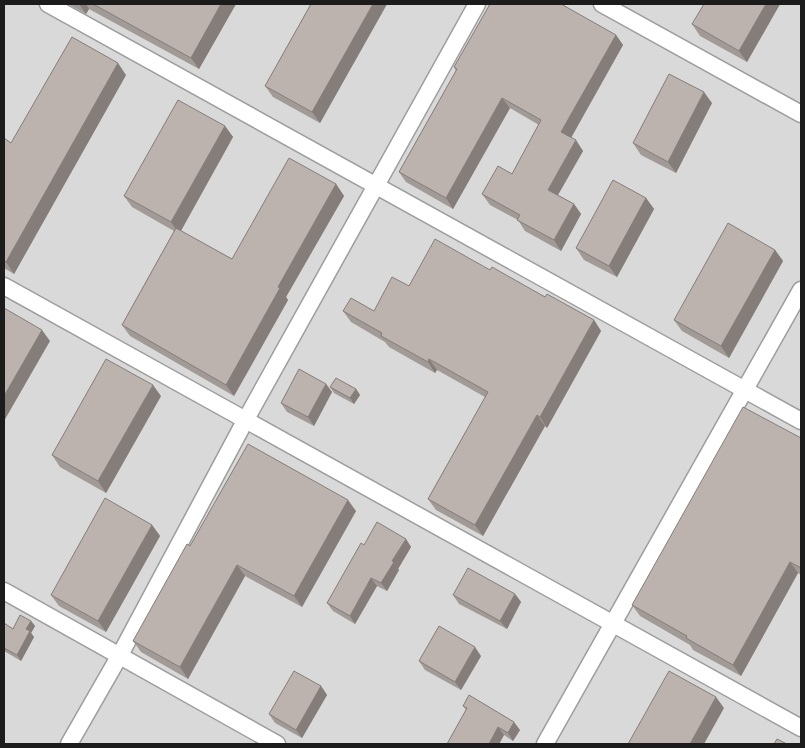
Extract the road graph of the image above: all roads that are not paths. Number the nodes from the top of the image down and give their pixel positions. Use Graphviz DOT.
graph roads {
  1 [pos="48,4"];
  2 [pos="477,4"];
  3 [pos="602,4"];
  4 [pos="801,114"];
  5 [pos="375,185"];
  6 [pos="4,286"];
  7 [pos="801,290"];
  8 [pos="745,390"];
  9 [pos="245,421"];
  10 [pos="801,421"];
  11 [pos="4,591"];
  12 [pos="613,624"];
  13 [pos="120,655"];
  14 [pos="801,728"];
  15 [pos="69,744"];
  16 [pos="277,744"];
  17 [pos="545,744"];
  1 -- 5 [label="street"];
  2 -- 5 [label="street"];
  3 -- 4 [label="street"];
  5 -- 8 [label="street"];
  5 -- 9 [label="street"];
  6 -- 9 [label="street"];
  7 -- 8 [label="street"];
  8 -- 10 [label="street"];
  8 -- 12 [label="street"];
  9 -- 12 [label="street"];
  9 -- 13 [label="street"];
  11 -- 13 [label="street"];
  12 -- 14 [label="street"];
  12 -- 17 [label="street"];
  13 -- 15 [label="street"];
  13 -- 16 [label="street"];
}
